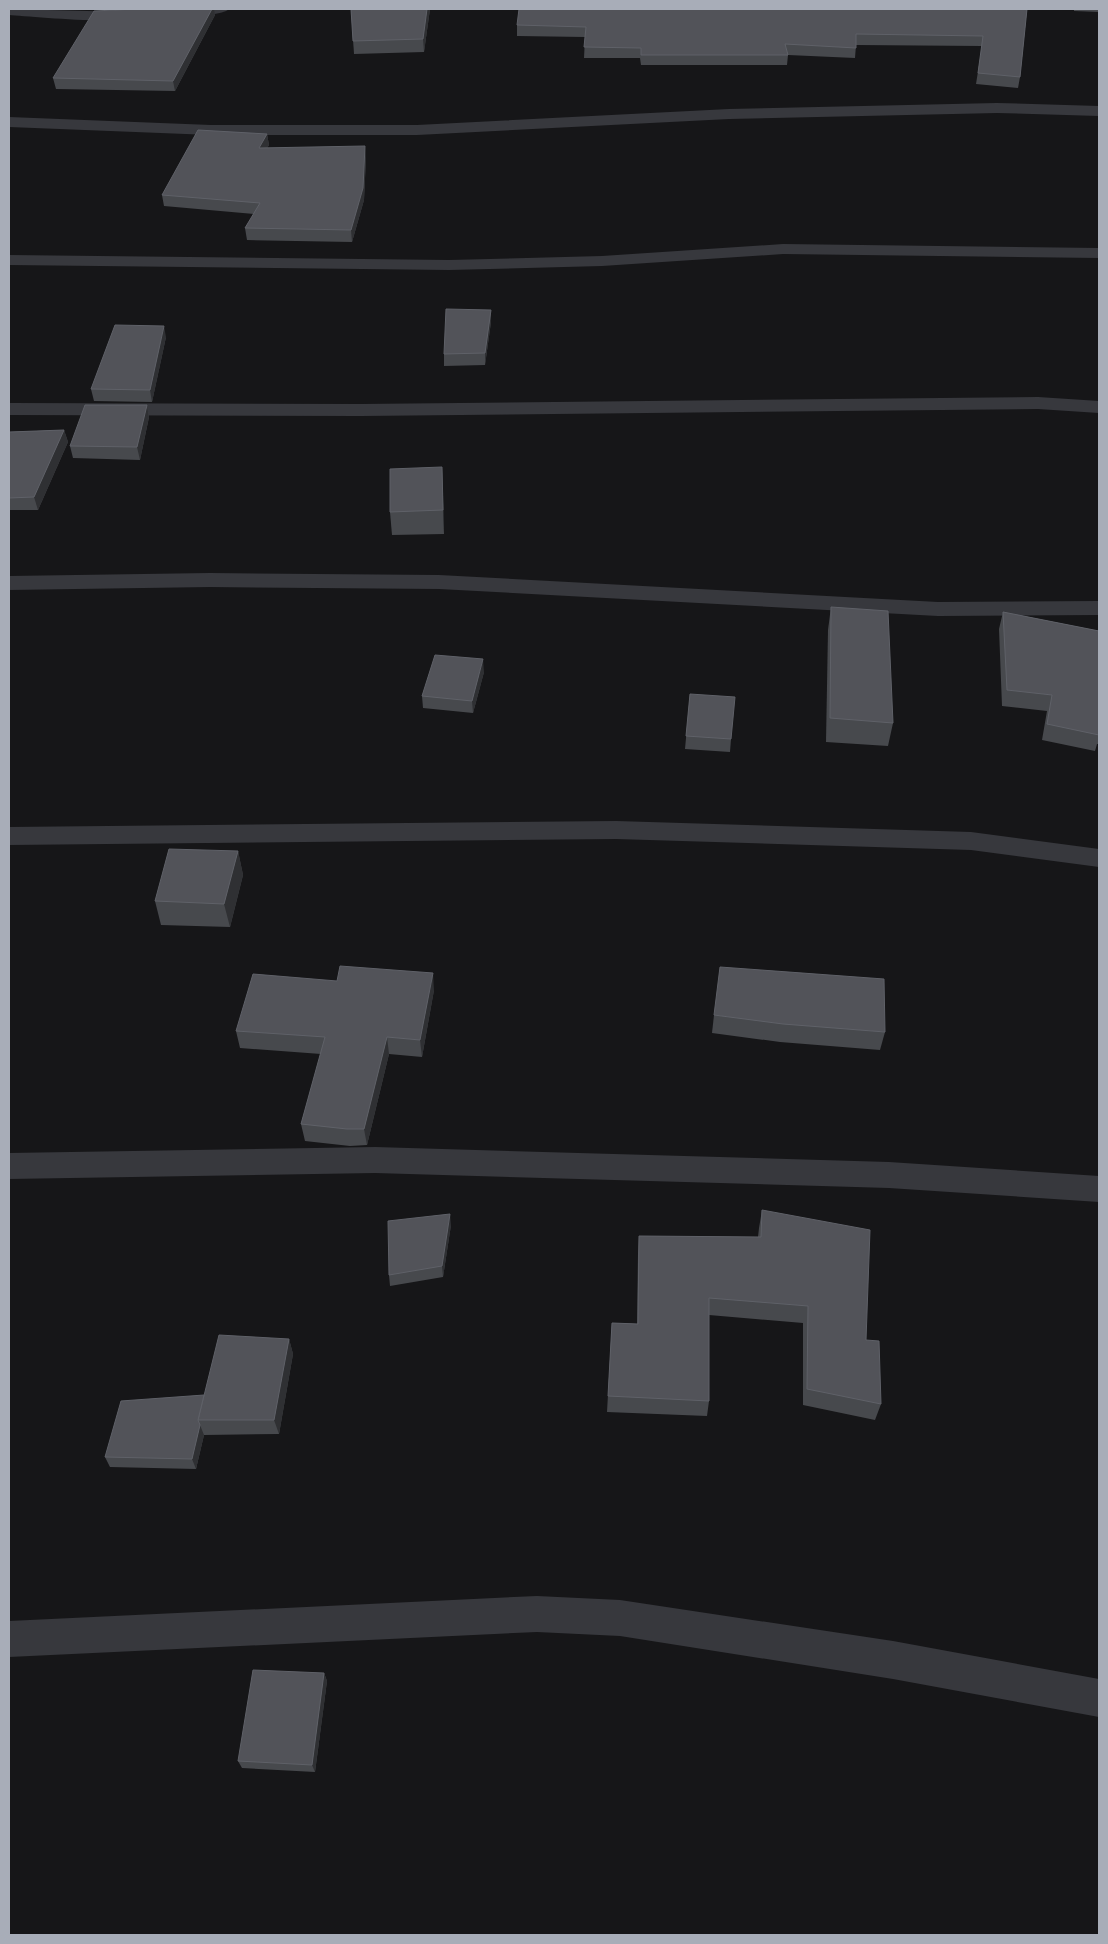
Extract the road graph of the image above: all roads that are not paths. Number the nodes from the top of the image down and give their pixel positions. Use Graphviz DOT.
graph roads {
  1 [pos="222,9"];
  2 [pos="9,11"];
  3 [pos="163,14"];
  4 [pos="144,15"];
  5 [pos="1099,111"];
  6 [pos="9,122"];
  7 [pos="1099,253"];
  8 [pos="9,260"];
  9 [pos="1099,407"];
  10 [pos="9,409"];
  11 [pos="9,583"];
  12 [pos="1099,608"];
  13 [pos="9,836"];
  14 [pos="1099,858"];
  15 [pos="9,1166"];
  16 [pos="1099,1189"];
  17 [pos="9,1639"];
  18 [pos="1099,1698"];
  1 -- 3 [label="street"];
  2 -- 4 [label="street"];
  5 -- 6 [label="street"];
  7 -- 8 [label="street"];
  9 -- 10 [label="street"];
  11 -- 12 [label="street"];
  13 -- 14 [label="street"];
  15 -- 16 [label="street"];
  17 -- 18 [label="street"];
}
